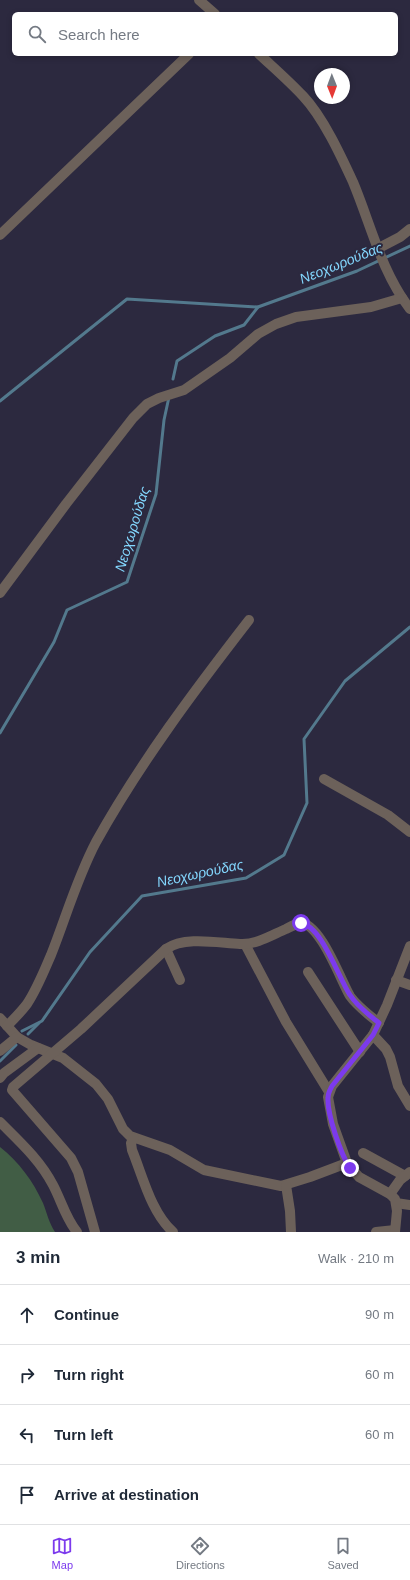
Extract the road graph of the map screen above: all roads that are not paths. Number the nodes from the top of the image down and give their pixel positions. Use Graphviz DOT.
graph roads {
  1 [pos="199,0"];
  2 [pos="212,8"];
  3 [pos="187,56"];
  4 [pos="261,56"];
  5 [pos="410,229"];
  6 [pos="0,235"];
  7 [pos="377,249"];
  8 [pos="402,298"];
  9 [pos="410,309"];
  10 [pos="0,593"];
  11 [pos="249,620"];
  12 [pos="324,779"];
  13 [pos="410,832"];
  14 [pos="245,944"];
  15 [pos="410,946"];
  16 [pos="166,949"];
  17 [pos="308,972"];
  18 [pos="180,980"];
  19 [pos="396,980"];
  20 [pos="410,985"];
  21 [pos="3,1022"];
  22 [pos="379,1023"];
  23 [pos="373,1035"];
  24 [pos="18,1037"];
  25 [pos="2,1046"];
  26 [pos="38,1048"];
  27 [pos="360,1052"];
  28 [pos="53,1053"];
  29 [pos="0,1078"];
  30 [pos="329,1092"];
  31 [pos="410,1106"];
  32 [pos="0,1122"];
  33 [pos="134,1138"];
  34 [pos="363,1153"];
  35 [pos="347,1163"];
  36 [pos="407,1174"];
  37 [pos="286,1185"];
  38 [pos="393,1198"];
  39 [pos="410,1205"];
  40 [pos="395,1231"];
  41 [pos="77,1232"];
  42 [pos="94,1232"];
  43 [pos="173,1232"];
  44 [pos="291,1232"];
  45 [pos="376,1232"];
  1 -- 2 [label="street"];
  3 -- 6 [label="street"];
  4 -- 7 [label="street"];
  5 -- 7 [label="street"];
  7 -- 8 [label="street"];
  8 -- 9 [label="street"];
  8 -- 10 [label="street"];
  11 -- 21 [label="street"];
  12 -- 13 [label="street"];
  14 -- 16 [label="street"];
  14 -- 22 [label="street"];
  14 -- 30 [label="street"];
  15 -- 19 [label="street"];
  16 -- 18 [label="street"];
  16 -- 28 [label="street"];
  17 -- 27 [label="street"];
  19 -- 20 [label="street"];
  19 -- 22 [label="street"];
  21 -- 24 [label="street"];
  22 -- 23 [label="street"];
  23 -- 27 [label="street"];
  23 -- 31 [label="street"];
  24 -- 25 [label="street"];
  24 -- 26 [label="street"];
  26 -- 28 [label="street"];
  26 -- 29 [label="street"];
  27 -- 30 [label="street"];
  28 -- 33 [label="street"];
  28 -- 42 [label="street"];
  30 -- 35 [label="street"];
  32 -- 41 [label="street"];
  33 -- 37 [label="street"];
  33 -- 43 [label="street"];
  34 -- 36 [label="street"];
  35 -- 37 [label="street"];
  35 -- 38 [label="street"];
  36 -- 38 [label="street"];
  37 -- 44 [label="street"];
  38 -- 39 [label="street"];
  38 -- 40 [label="street"];
  40 -- 45 [label="street"];
}
